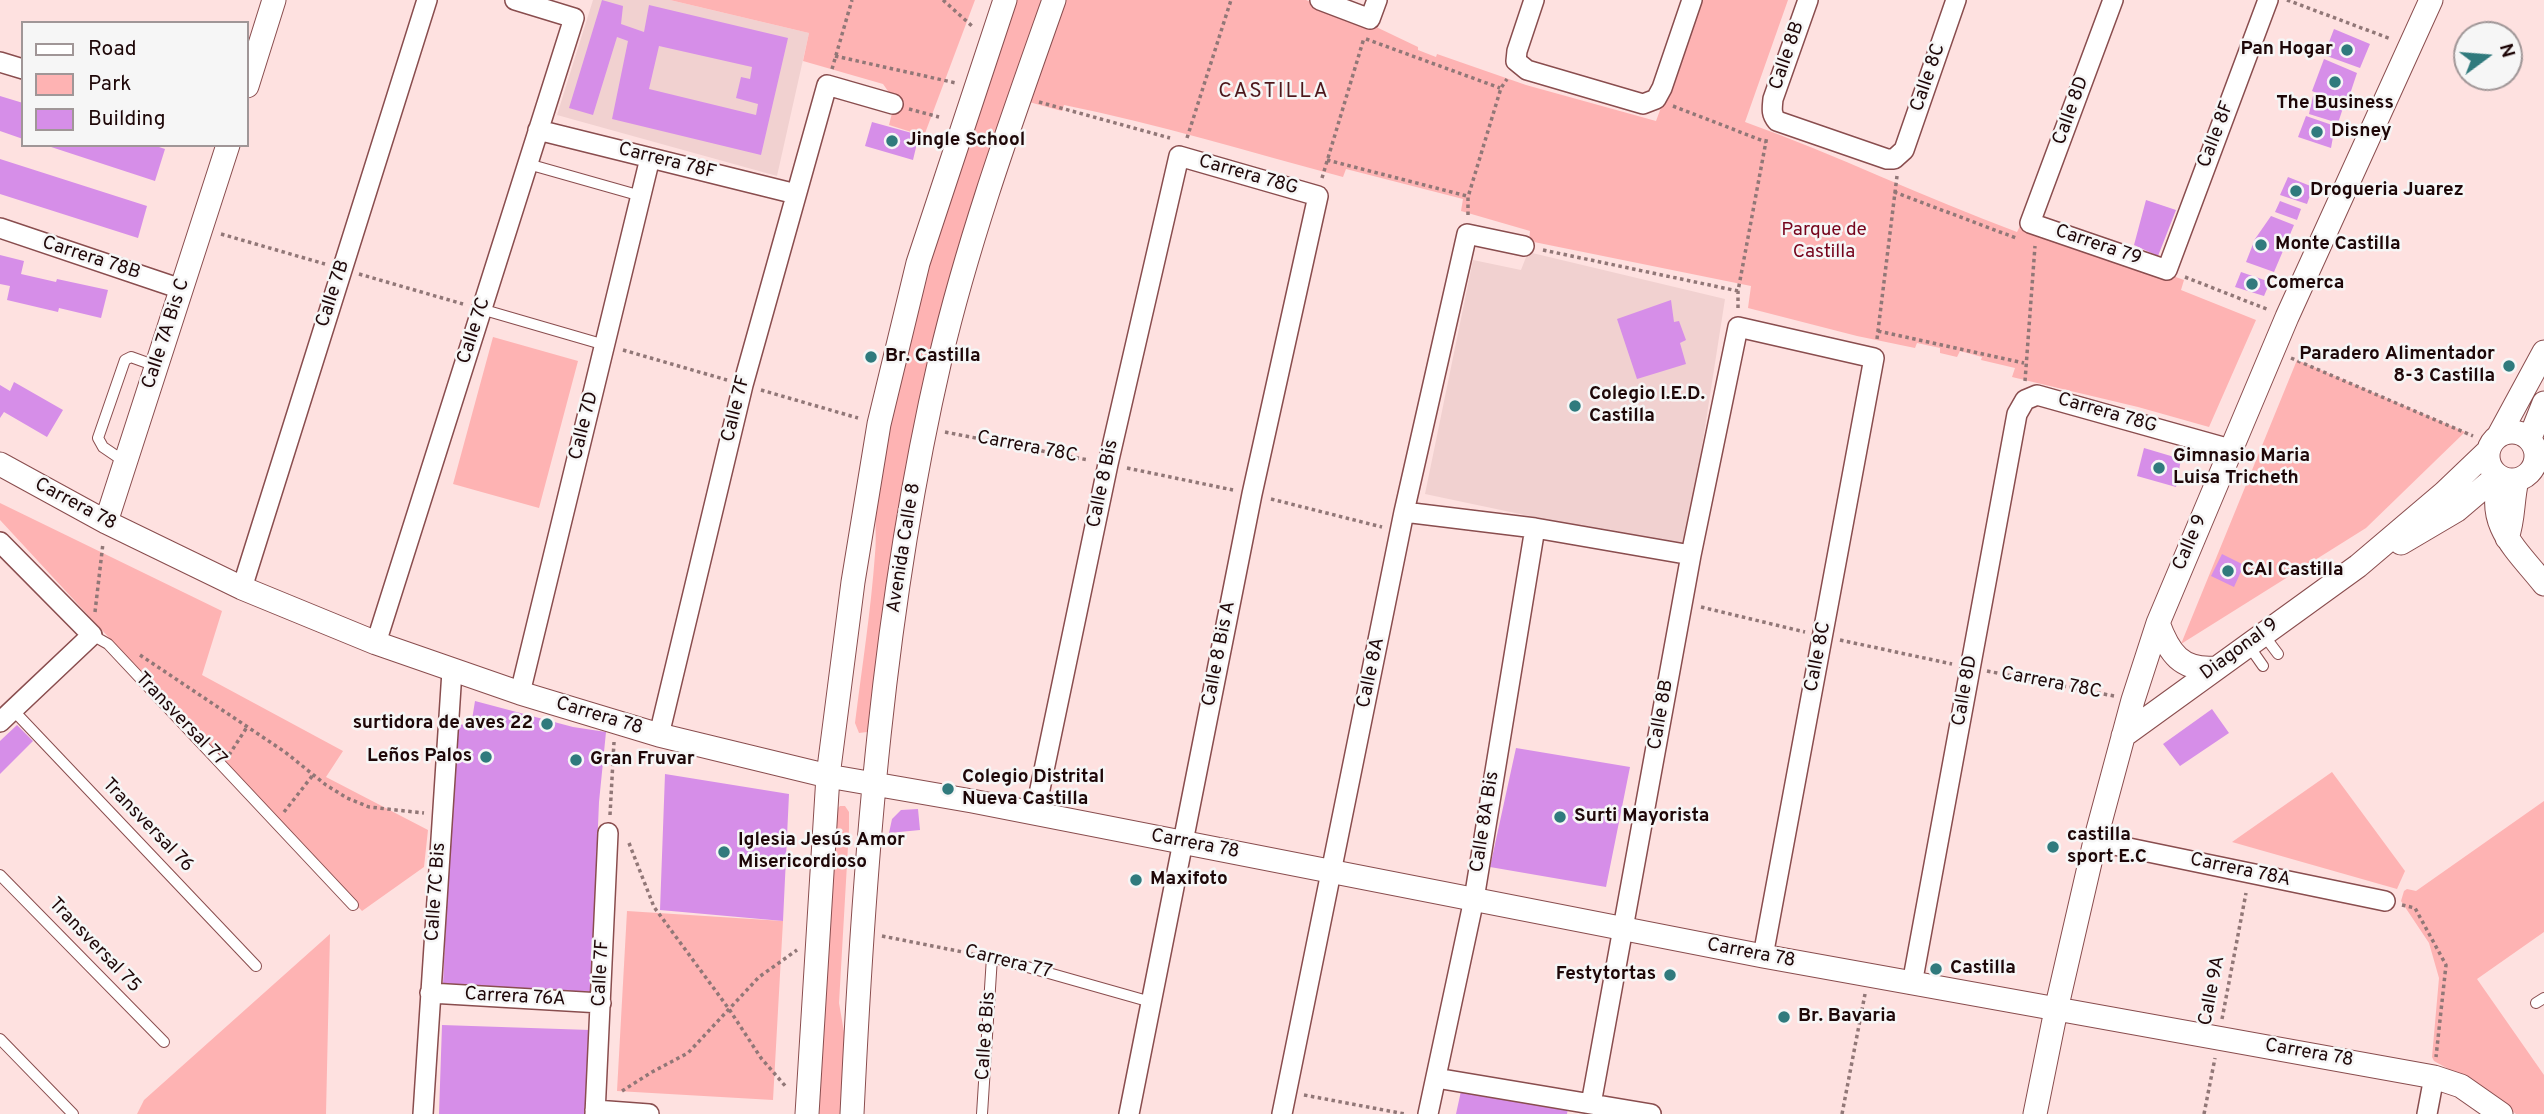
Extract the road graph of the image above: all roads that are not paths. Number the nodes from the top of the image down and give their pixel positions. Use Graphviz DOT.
graph roads {
  1 [pos="274,0"];
  2 [pos="427,0"];
  3 [pos="515,0"];
  4 [pos="1005,0"];
  5 [pos="1054,0"];
  6 [pos="1320,0"];
  7 [pos="1534,0"];
  8 [pos="1692,0"];
  9 [pos="1808,0"];
  10 [pos="1956,0"];
  11 [pos="2113,0"];
  12 [pos="2268,0"];
  13 [pos="2431,0"];
  14 [pos="1373,9"];
  15 [pos="0,62"];
  16 [pos="21,68"];
  17 [pos="248,83"];
  18 [pos="893,104"];
  19 [pos="538,130"];
  20 [pos="227,147"];
  21 [pos="1182,150"];
  22 [pos="1900,156"];
  23 [pos="650,158"];
  24 [pos="528,164"];
  25 [pos="796,194"];
  26 [pos="641,196"];
  27 [pos="1318,196"];
  28 [pos="0,229"];
  29 [pos="2026,232"];
  30 [pos="1524,246"];
  31 [pos="2167,270"];
  32 [pos="181,289"];
  33 [pos="481,309"];
  34 [pos="1738,327"];
  35 [pos="605,345"];
  36 [pos="2544,352"];
  37 [pos="156,366"];
  38 [pos="2025,400"];
  39 [pos="2544,403"];
  40 [pos="2493,444"];
  41 [pos="2537,446"];
  42 [pos="2230,449"];
  43 [pos="125,462"];
  44 [pos="0,464"];
  45 [pos="2505,478"];
  46 [pos="2457,510"];
  47 [pos="1404,512"];
  48 [pos="1535,528"];
  49 [pos="105,529"];
  50 [pos="2503,532"];
  51 [pos="2,547"];
  52 [pos="1691,555"];
  53 [pos="2358,566"];
  54 [pos="2544,584"];
  55 [pos="242,588"];
  56 [pos="2158,623"];
  57 [pos="100,640"];
  58 [pos="2255,640"];
  59 [pos="376,643"];
  60 [pos="2278,654"];
  61 [pos="2263,666"];
  62 [pos="2216,668"];
  63 [pos="452,671"];
  64 [pos="520,693"];
  65 [pos="6,716"];
  66 [pos="659,735"];
  67 [pos="2123,736"];
  68 [pos="828,776"];
  69 [pos="873,784"];
  70 [pos="1035,813"];
  71 [pos="608,833"];
  72 [pos="2095,841"];
  73 [pos="1183,842"];
  74 [pos="1330,871"];
  75 [pos="0,875"];
  76 [pos="1474,899"];
  77 [pos="2385,901"];
  78 [pos="353,905"];
  79 [pos="1623,928"];
  80 [pos="1763,956"];
  81 [pos="992,957"];
  82 [pos="256,966"];
  83 [pos="1912,984"];
  84 [pos="430,993"];
  85 [pos="1151,1002"];
  86 [pos="601,1003"];
  87 [pos="2056,1010"];
  88 [pos="0,1039"];
  89 [pos="164,1042"];
  90 [pos="2434,1077"];
  91 [pos="1436,1078"];
  92 [pos="1591,1104"];
  93 [pos="800,1105"];
  94 [pos="595,1112"];
  95 [pos="73,1114"];
  96 [pos="423,1114"];
  97 [pos="649,1114"];
  98 [pos="852,1114"];
  99 [pos="982,1114"];
  100 [pos="1129,1114"];
  101 [pos="1282,1114"];
  102 [pos="1428,1114"];
  103 [pos="1650,1114"];
  104 [pos="2035,1114"];
  105 [pos="2427,1114"];
  106 [pos="2501,1114"];
  1 -- 17 [label="street"];
  2 -- 55 [label="street, Calle 7B"];
  3 -- 19 [label="street, Calle 7C"];
  4 -- 68 [label="street"];
  5 -- 69 [label="street, Avenida Calle 8"];
  6 -- 14 [label="street"];
  7 -- 8 [label="street"];
  9 -- 22 [label="street, Calle 8B"];
  10 -- 22 [label="street, Calle 8C"];
  11 -- 29 [label="street, Calle 8D"];
  12 -- 31 [label="street, Calle 8F"];
  13 -- 42 [label="street, Calle 9"];
  15 -- 16 [label="street"];
  18 -- 25 [label="street, Calle 7F"];
  19 -- 23 [label="street, Carrera 78F"];
  19 -- 24 [label="street, Calle 7C"];
  20 -- 32 [label="street, Calle 7A Bis C"];
  21 -- 27 [label="street, Carrera 78G"];
  21 -- 70 [label="street, Calle 8 Bis"];
  23 -- 25 [label="street, Carrera 78F"];
  23 -- 26 [label="street, Calle 7D"];
  24 -- 26 [label="lane"];
  24 -- 33 [label="street, Calle 7C"];
  25 -- 66 [label="street, Calle 7F"];
  26 -- 35 [label="street, Calle 7D"];
  27 -- 73 [label="street, Calle 8 Bis A"];
  28 -- 32 [label="street, Carrera 78B"];
  29 -- 31 [label="street, Carrera 79"];
  30 -- 47 [label="street, Calle 8A"];
  32 -- 37 [label="street, Calle 7A Bis C"];
  33 -- 35 [label="lane"];
  33 -- 59 [label="street, Calle 7C"];
  34 -- 52 [label="street, Calle 8B"];
  34 -- 80 [label="street, Calle 8C"];
  35 -- 64 [label="street, Calle 7D"];
  36 -- 40 [label="street, Diagonal 9"];
  37 -- 43 [label="street, Calle 7A Bis C"];
  37 -- 43 [label="lane"];
  38 -- 42 [label="street, Carrera 78G"];
  38 -- 83 [label="street, Calle 8D"];
  39 -- 41 [label="street"];
  40 -- 41 [label="street"];
  40 -- 45 [label="street"];
  40 -- 53 [label="street, Diagonal 9"];
  41 -- 45 [label="street"];
  42 -- 56 [label="street, Calle 9"];
  43 -- 49 [label="street, Calle 7A Bis C"];
  44 -- 49 [label="street, Carrera 78"];
  45 -- 46 [label="street, Diagonal 9"];
  45 -- 50 [label="street"];
  46 -- 50 [label="street"];
  46 -- 53 [label="street, Diagonal 9"];
  47 -- 48 [label="street"];
  47 -- 74 [label="street, Calle 8A"];
  48 -- 52 [label="street"];
  48 -- 76 [label="street, Calle 8A Bis"];
  49 -- 55 [label="street, Carrera 78"];
  50 -- 54 [label="street"];
  51 -- 57 [label="street, Transversal 77"];
  52 -- 79 [label="street, Calle 8B"];
  53 -- 58 [label="street, Diagonal 9"];
  55 -- 59 [label="street, Carrera 78"];
  56 -- 62 [label="street"];
  56 -- 67 [label="street, Calle 9"];
  57 -- 65 [label="street"];
  57 -- 78 [label="lane, Transversal 77"];
  58 -- 60 [label="lane"];
  58 -- 61 [label="lane"];
  58 -- 62 [label="street, Diagonal 9"];
  59 -- 63 [label="street, Carrera 78"];
  62 -- 67 [label="street, Diagonal 9"];
  63 -- 64 [label="street, Carrera 78"];
  63 -- 84 [label="street, Calle 7C Bis"];
  64 -- 66 [label="street, Carrera 78"];
  65 -- 82 [label="lane, Transversal 76"];
  66 -- 68 [label="street, Carrera 78"];
  67 -- 72 [label="street, Calle 9"];
  68 -- 69 [label="street, Carrera 78"];
  68 -- 93 [label="street"];
  69 -- 70 [label="street, Carrera 78"];
  69 -- 98 [label="street, Avenida Calle 8"];
  70 -- 73 [label="street, Carrera 78"];
  71 -- 86 [label="street, Calle 7F"];
  72 -- 77 [label="street, Carrera 78A"];
  72 -- 87 [label="street, Calle 9"];
  73 -- 74 [label="street, Carrera 78"];
  73 -- 85 [label="street, Calle 8 Bis A"];
  74 -- 76 [label="street, Carrera 78"];
  74 -- 101 [label="street, Calle 8A"];
  75 -- 89 [label="lane, Transversal 75"];
  76 -- 79 [label="street, Carrera 78"];
  76 -- 91 [label="street, Calle 8A Bis"];
  79 -- 80 [label="street, Carrera 78"];
  79 -- 92 [label="street, Calle 8B"];
  80 -- 83 [label="street, Carrera 78"];
  81 -- 85 [label="lane, Carrera 77"];
  81 -- 99 [label="lane, Calle 8 Bis"];
  83 -- 87 [label="street, Carrera 78"];
  84 -- 86 [label="street, Carrera 76A"];
  84 -- 96 [label="street, Calle 7C Bis"];
  85 -- 100 [label="street, Calle 8 Bis A"];
  86 -- 94 [label="street, Calle 7F"];
  87 -- 90 [label="street, Carrera 78"];
  87 -- 104 [label="street, Calle 9"];
  88 -- 95 [label="lane"];
  90 -- 105 [label="street"];
  90 -- 106 [label="street, Carrera 78"];
  91 -- 92 [label="street"];
  91 -- 102 [label="street, Calle 8A Bis"];
  92 -- 103 [label="street"];
  94 -- 97 [label="street"];
}
